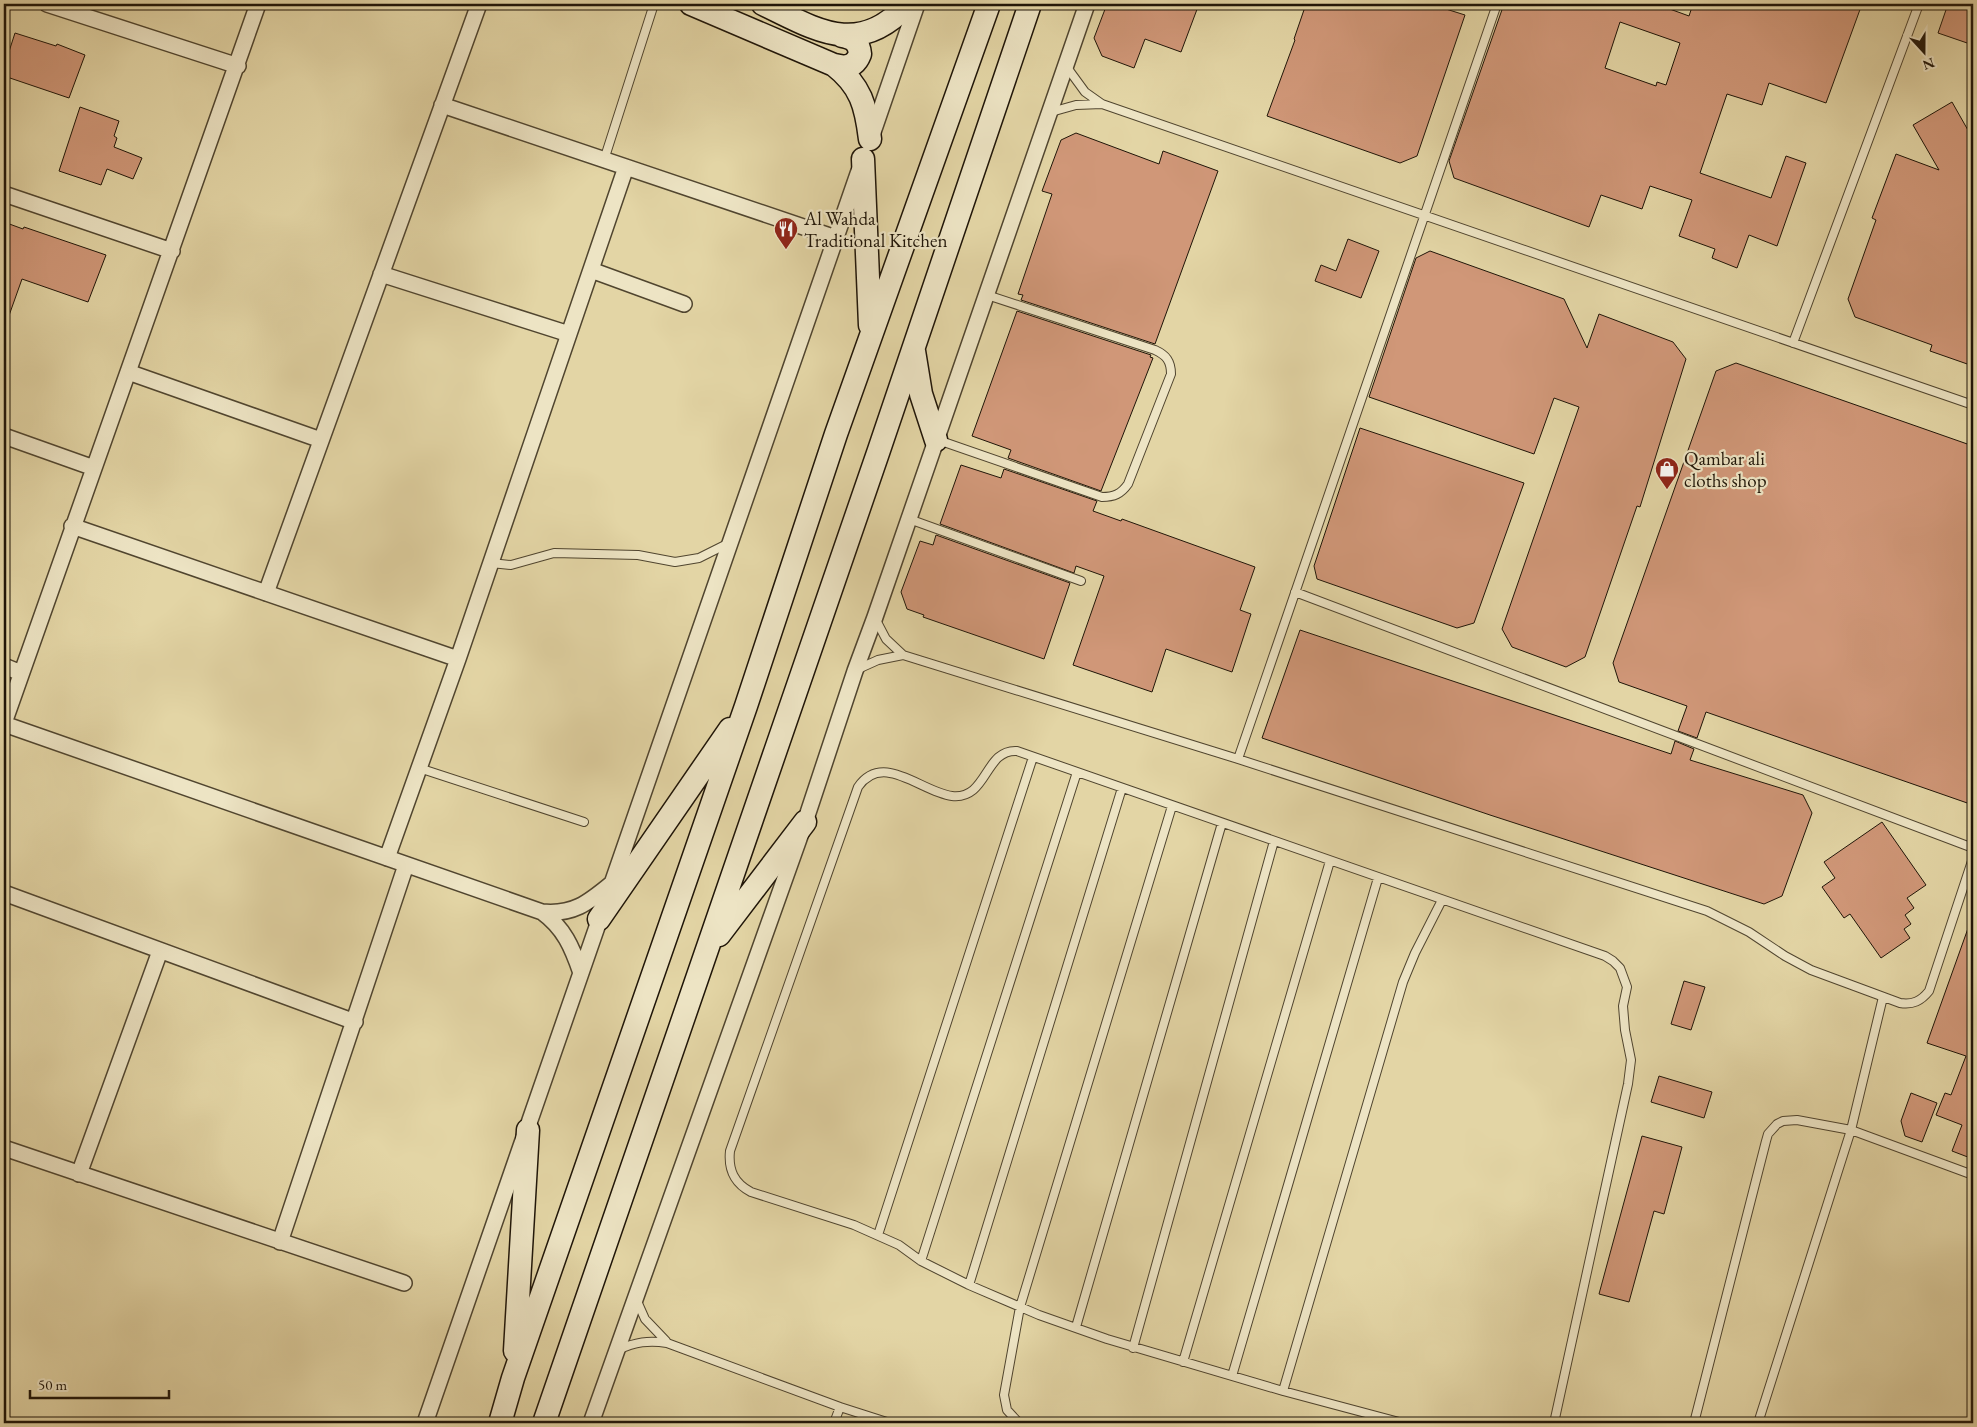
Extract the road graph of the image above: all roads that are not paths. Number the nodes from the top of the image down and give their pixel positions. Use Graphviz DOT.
graph roads {
  1 [pos="47,4"];
  2 [pos="258,4"];
  3 [pos="479,4"];
  4 [pos="654,4"];
  5 [pos="690,4"];
  6 [pos="763,4"];
  7 [pos="908,4"];
  8 [pos="917,4"];
  9 [pos="990,4"];
  10 [pos="1030,4"];
  11 [pos="1087,4"];
  12 [pos="1497,4"];
  13 [pos="1919,4"];
  14 [pos="842,36"];
  15 [pos="834,65"];
  16 [pos="238,66"];
  17 [pos="1066,66"];
  18 [pos="1102,104"];
  19 [pos="442,105"];
  20 [pos="1050,112"];
  21 [pos="867,149"];
  22 [pos="604,160"];
  23 [pos="626,167"];
  24 [pos="4,194"];
  25 [pos="1424,216"];
  26 [pos="836,238"];
  27 [pos="172,251"];
  28 [pos="591,270"];
  29 [pos="381,274"];
  30 [pos="987,295"];
  31 [pos="684,304"];
  32 [pos="569,334"];
  33 [pos="870,338"];
  34 [pos="1793,343"];
  35 [pos="914,347"];
  36 [pos="128,372"];
  37 [pos="1973,405"];
  38 [pos="4,436"];
  39 [pos="321,440"];
  40 [pos="936,440"];
  41 [pos="94,468"];
  42 [pos="909,520"];
  43 [pos="72,526"];
  44 [pos="732,540"];
  45 [pos="491,564"];
  46 [pos="1081,580"];
  47 [pos="1295,592"];
  48 [pos="266,593"];
  49 [pos="875,618"];
  50 [pos="903,656"];
  51 [pos="458,659"];
  52 [pos="4,666"];
  53 [pos="855,671"];
  54 [pos="21,673"];
  55 [pos="746,706"];
  56 [pos="4,724"];
  57 [pos="1033,757"];
  58 [pos="1238,759"];
  59 [pos="419,768"];
  60 [pos="1077,772"];
  61 [pos="1122,788"];
  62 [pos="1172,806"];
  63 [pos="584,822"];
  64 [pos="805,822"];
  65 [pos="1222,823"];
  66 [pos="1274,841"];
  67 [pos="1973,848"];
  68 [pos="387,858"];
  69 [pos="1973,858"];
  70 [pos="1330,861"];
  71 [pos="406,865"];
  72 [pos="1378,878"];
  73 [pos="611,884"];
  74 [pos="4,893"];
  75 [pos="1442,900"];
  76 [pos="542,912"];
  77 [pos="599,919"];
  78 [pos="160,951"];
  79 [pos="706,952"];
  80 [pos="581,973"];
  81 [pos="1883,998"];
  82 [pos="355,1022"];
  83 [pos="528,1130"];
  84 [pos="1851,1130"];
  85 [pos="4,1148"];
  86 [pos="79,1174"];
  87 [pos="1973,1175"];
  88 [pos="878,1235"];
  89 [pos="280,1242"];
  90 [pos="922,1261"];
  91 [pos="404,1283"];
  92 [pos="969,1285"];
  93 [pos="636,1299"];
  94 [pos="1020,1308"];
  95 [pos="1076,1327"];
  96 [pos="667,1343"];
  97 [pos="1134,1348"];
  98 [pos="618,1350"];
  99 [pos="1183,1362"];
  100 [pos="1232,1376"];
  101 [pos="513,1378"];
  102 [pos="1283,1391"];
  103 [pos="840,1407"];
  104 [pos="425,1423"];
  105 [pos="500,1423"];
  106 [pos="544,1423"];
  107 [pos="591,1423"];
  108 [pos="834,1423"];
  109 [pos="890,1423"];
  110 [pos="1019,1423"];
  111 [pos="1403,1423"];
  112 [pos="1554,1423"];
  113 [pos="1694,1423"];
  114 [pos="1758,1423"];
  1 -- 16 [label="street"];
  2 -- 16 [label="street"];
  3 -- 19 [label="street"];
  4 -- 22 [label="lane"];
  5 -- 15 [label="main road"];
  6 -- 14 [label="main road"];
  7 -- 14 [label="main road"];
  8 -- 21 [label="street"];
  9 -- 33 [label="main road"];
  10 -- 35 [label="main road"];
  11 -- 17 [label="street"];
  12 -- 25 [label="lane"];
  13 -- 34 [label="lane"];
  14 -- 15 [label="main road"];
  15 -- 21 [label="main road"];
  16 -- 27 [label="street"];
  17 -- 18 [label="lane"];
  17 -- 20 [label="street"];
  18 -- 20 [label="lane"];
  18 -- 25 [label="lane"];
  19 -- 22 [label="street"];
  19 -- 29 [label="street"];
  20 -- 30 [label="street"];
  21 -- 26 [label="street"];
  21 -- 33 [label="main road"];
  22 -- 23 [label="street"];
  23 -- 26 [label="street"];
  23 -- 28 [label="street"];
  24 -- 27 [label="street"];
  25 -- 34 [label="lane"];
  25 -- 47 [label="lane"];
  26 -- 44 [label="street"];
  27 -- 36 [label="street"];
  28 -- 31 [label="street"];
  28 -- 32 [label="street"];
  29 -- 32 [label="street"];
  29 -- 39 [label="street"];
  30 -- 40 [label="street"];
  30 -- 40 [label="lane"];
  32 -- 45 [label="street"];
  33 -- 55 [label="main road"];
  34 -- 37 [label="lane"];
  35 -- 40 [label="main road"];
  35 -- 79 [label="main road"];
  36 -- 39 [label="street"];
  36 -- 41 [label="street"];
  38 -- 41 [label="street"];
  39 -- 48 [label="street"];
  40 -- 42 [label="street"];
  41 -- 43 [label="street"];
  42 -- 46 [label="lane"];
  42 -- 49 [label="street"];
  43 -- 48 [label="street"];
  43 -- 54 [label="street"];
  44 -- 45 [label="lane"];
  44 -- 73 [label="street"];
  45 -- 51 [label="street"];
  47 -- 58 [label="lane"];
  47 -- 67 [label="lane"];
  48 -- 51 [label="street"];
  49 -- 50 [label="lane"];
  49 -- 53 [label="street"];
  50 -- 53 [label="lane"];
  50 -- 58 [label="lane"];
  51 -- 59 [label="street"];
  52 -- 54 [label="street"];
  53 -- 64 [label="street"];
  54 -- 56 [label="street"];
  55 -- 77 [label="main road"];
  55 -- 101 [label="main road"];
  56 -- 68 [label="street"];
  57 -- 60 [label="lane"];
  57 -- 88 [label="lane"];
  57 -- 88 [label="lane"];
  58 -- 81 [label="lane"];
  59 -- 63 [label="lane"];
  59 -- 68 [label="street"];
  60 -- 61 [label="lane"];
  60 -- 90 [label="lane"];
  61 -- 62 [label="lane"];
  61 -- 92 [label="lane"];
  62 -- 65 [label="lane"];
  62 -- 94 [label="lane"];
  64 -- 79 [label="main road"];
  64 -- 93 [label="street"];
  65 -- 66 [label="lane"];
  65 -- 95 [label="lane"];
  66 -- 70 [label="lane"];
  66 -- 97 [label="lane"];
  68 -- 71 [label="street"];
  69 -- 81 [label="lane"];
  70 -- 72 [label="lane"];
  70 -- 99 [label="lane"];
  71 -- 76 [label="street"];
  71 -- 82 [label="street"];
  72 -- 75 [label="lane"];
  72 -- 100 [label="lane"];
  73 -- 76 [label="street"];
  73 -- 77 [label="street"];
  74 -- 78 [label="street"];
  75 -- 102 [label="lane"];
  75 -- 112 [label="lane"];
  76 -- 80 [label="street"];
  77 -- 80 [label="street"];
  78 -- 82 [label="street"];
  78 -- 86 [label="street"];
  79 -- 106 [label="main road"];
  80 -- 83 [label="street"];
  81 -- 84 [label="lane"];
  82 -- 89 [label="street"];
  83 -- 101 [label="main road"];
  83 -- 104 [label="street"];
  84 -- 87 [label="lane"];
  84 -- 113 [label="lane"];
  84 -- 114 [label="lane"];
  85 -- 86 [label="street"];
  86 -- 89 [label="street"];
  88 -- 90 [label="lane"];
  89 -- 91 [label="street"];
  90 -- 92 [label="lane"];
  92 -- 94 [label="lane"];
  93 -- 96 [label="lane"];
  93 -- 98 [label="street"];
  94 -- 95 [label="lane"];
  94 -- 110 [label="lane"];
  95 -- 97 [label="lane"];
  96 -- 98 [label="lane"];
  96 -- 103 [label="lane"];
  97 -- 99 [label="lane"];
  98 -- 107 [label="street"];
  99 -- 100 [label="lane"];
  100 -- 102 [label="lane"];
  101 -- 105 [label="main road"];
  102 -- 111 [label="lane"];
  103 -- 108 [label="lane"];
  103 -- 109 [label="lane"];
}
